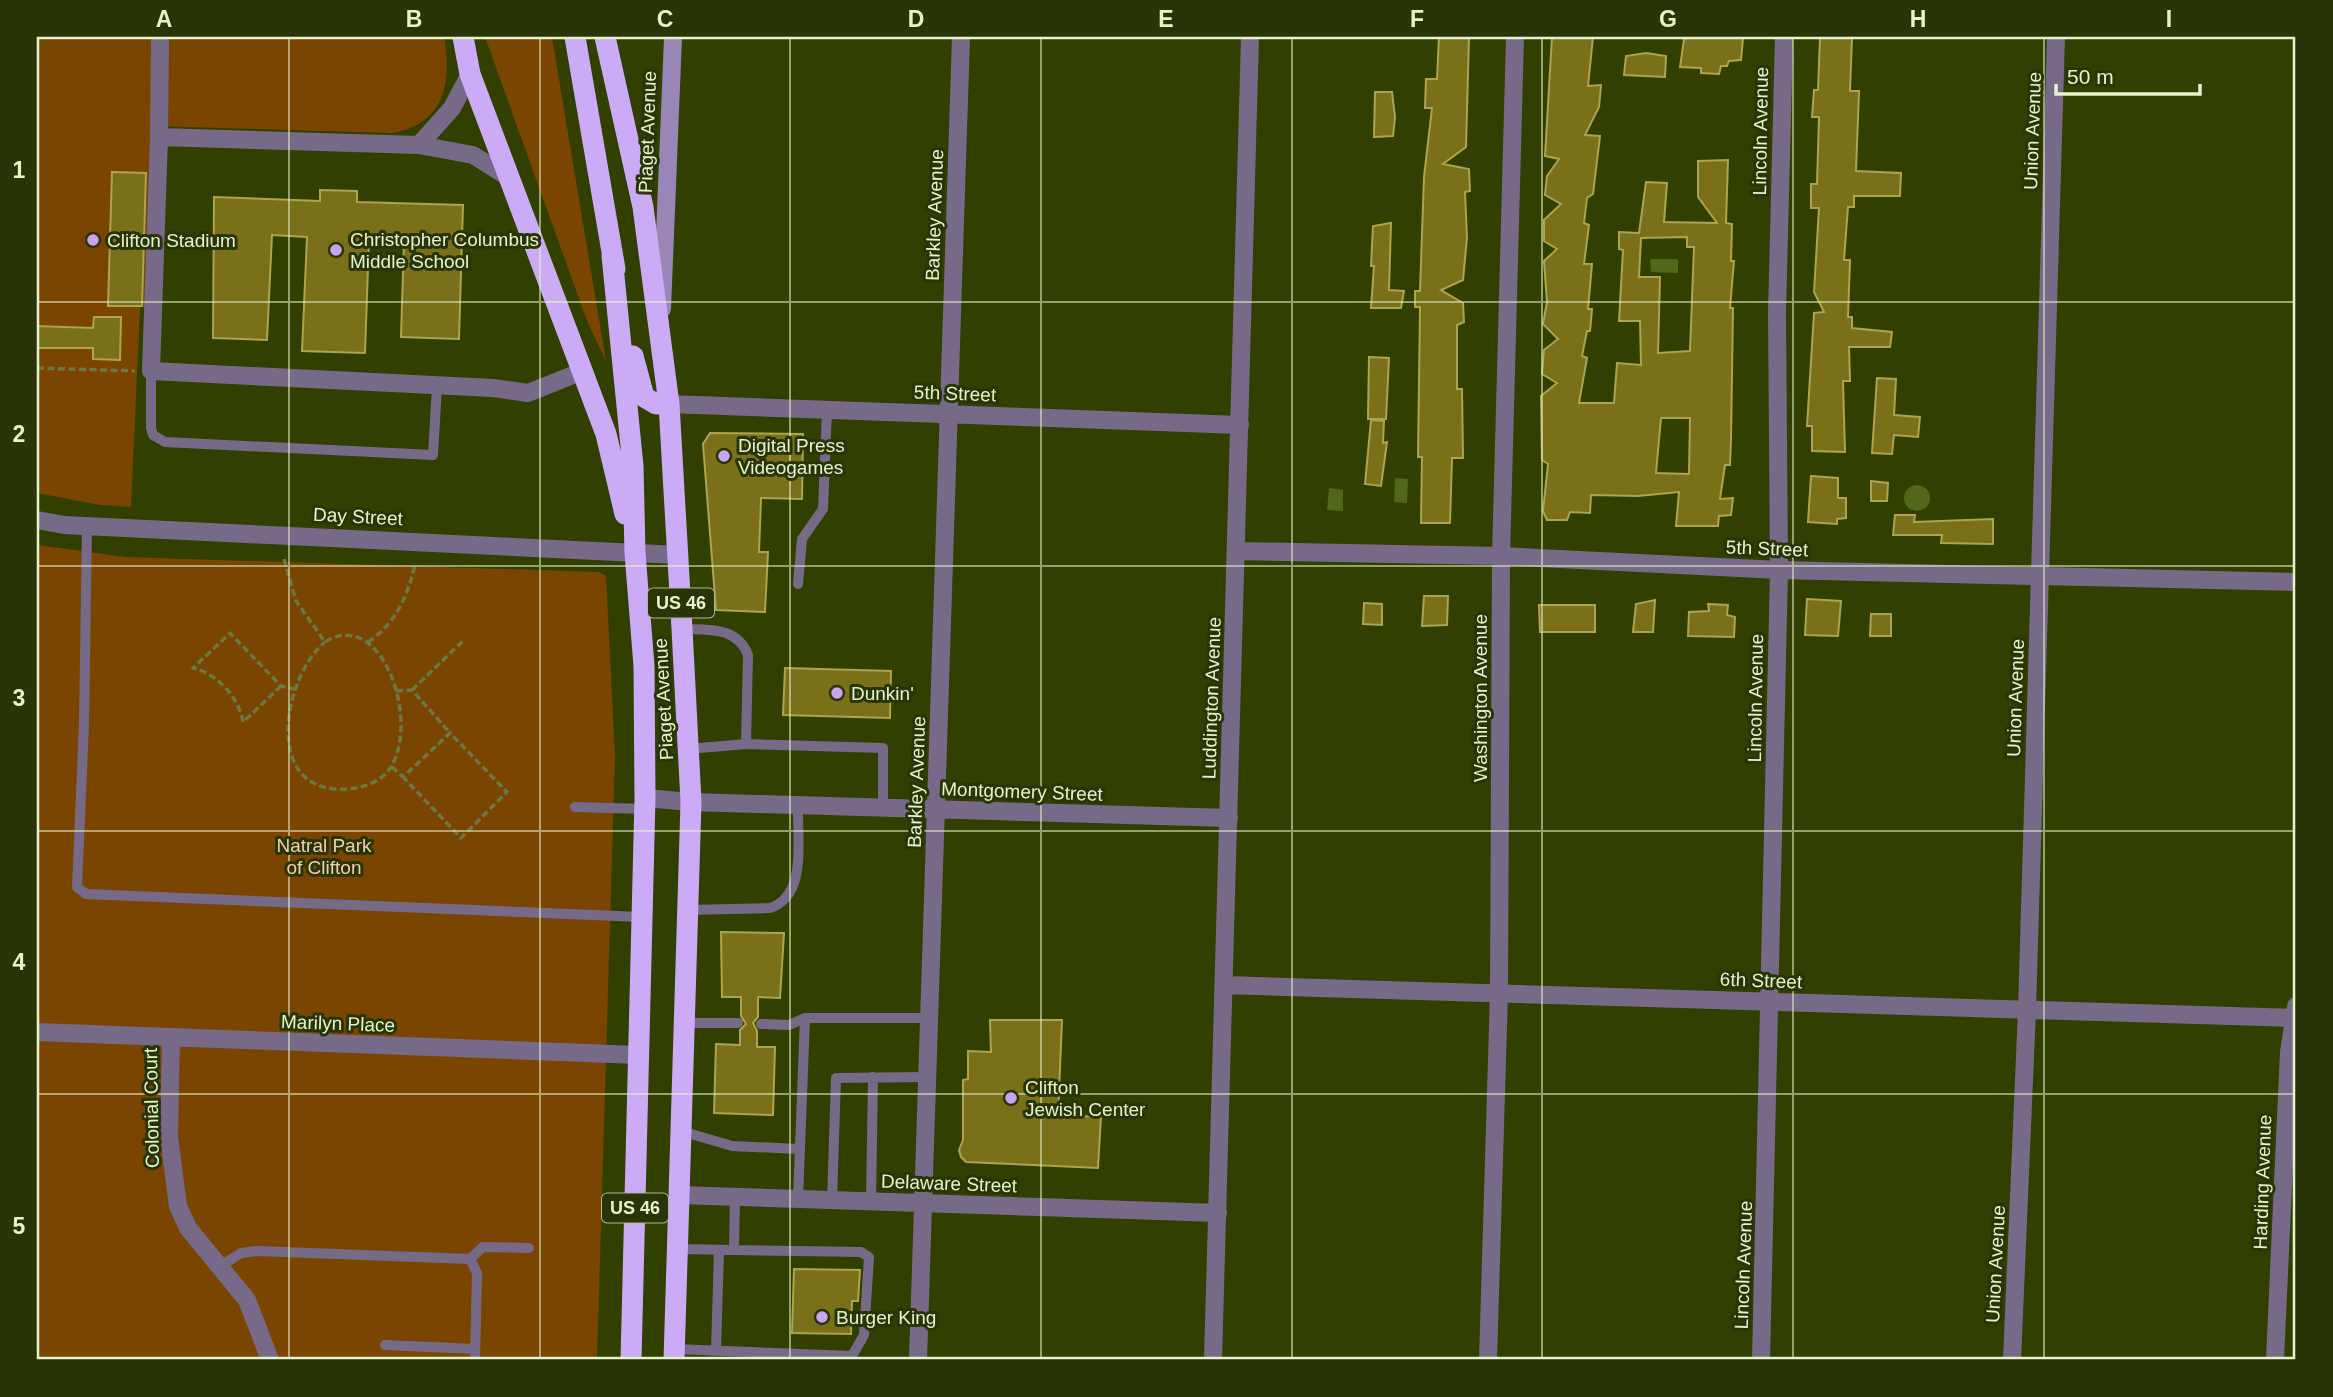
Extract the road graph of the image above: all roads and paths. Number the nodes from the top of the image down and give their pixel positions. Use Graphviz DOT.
graph roads {
  1 [pos="160,37"];
  2 [pos="463,37"];
  3 [pos="478,37"];
  4 [pos="575,37"];
  5 [pos="604,37"];
  6 [pos="673,37"];
  7 [pos="961,37"];
  8 [pos="1250,37"];
  9 [pos="1515,37"];
  10 [pos="1784,37"];
  11 [pos="2056,37"];
  12 [pos="470,74"];
  13 [pos="159,137"];
  14 [pos="419,145"];
  15 [pos="508,177"];
  16 [pos="612,256"];
  17 [pos="660,333"];
  18 [pos="37,368"];
  19 [pos="151,371"];
  20 [pos="583,371"];
  21 [pos="437,386"];
  22 [pos="669,404"];
  23 [pos="827,410"];
  24 [pos="949,414"];
  25 [pos="1240,425"];
  26 [pos="37,520"];
  27 [pos="87,525"];
  28 [pos="1237,551"];
  29 [pos="635,553"];
  30 [pos="678,555"];
  31 [pos="1501,556"];
  32 [pos="284,559"];
  33 [pos="415,564"];
  34 [pos="1779,570"];
  35 [pos="2040,574"];
  36 [pos="2296,582"];
  37 [pos="798,584"];
  38 [pos="682,629"];
  39 [pos="465,639"];
  40 [pos="325,642"];
  41 [pos="368,642"];
  42 [pos="281,686"];
  43 [pos="295,690"];
  44 [pos="412,690"];
  45 [pos="396,691"];
  46 [pos="450,733"];
  47 [pos="746,744"];
  48 [pos="688,749"];
  49 [pos="392,767"];
  50 [pos="403,777"];
  51 [pos="691,802"];
  52 [pos="645,803"];
  53 [pos="798,805"];
  54 [pos="575,807"];
  55 [pos="883,808"];
  56 [pos="936,810"];
  57 [pos="1229,818"];
  58 [pos="688,909"];
  59 [pos="641,917"];
  60 [pos="1224,985"];
  61 [pos="1499,993"];
  62 [pos="1771,1001"];
  63 [pos="2027,1010"];
  64 [pos="2296,1014"];
  65 [pos="805,1018"];
  66 [pos="930,1018"];
  67 [pos="685,1023"];
  68 [pos="738,1023"];
  69 [pos="761,1024"];
  70 [pos="37,1032"];
  71 [pos="171,1037"];
  72 [pos="638,1055"];
  73 [pos="873,1077"];
  74 [pos="927,1077"];
  75 [pos="681,1131"];
  76 [pos="799,1149"];
  77 [pos="678,1195"];
  78 [pos="735,1197"];
  79 [pos="797,1199"];
  80 [pos="832,1200"];
  81 [pos="871,1201"];
  82 [pos="923,1203"];
  83 [pos="1218,1213"];
  84 [pos="529,1248"];
  85 [pos="677,1249"];
  86 [pos="719,1250"];
  87 [pos="734,1250"];
  88 [pos="470,1259"];
  89 [pos="219,1267"];
  90 [pos="384,1345"];
  91 [pos="716,1351"];
  92 [pos="854,1354"];
  93 [pos="475,1355"];
  94 [pos="674,1355"];
  95 [pos="270,1360"];
  96 [pos="631,1360"];
  97 [pos="865,1360"];
  98 [pos="918,1360"];
  99 [pos="1213,1360"];
  100 [pos="1488,1360"];
  101 [pos="1761,1360"];
  102 [pos="2012,1360"];
  103 [pos="2275,1360"];
  1 -- 13 [label="street"];
  2 -- 12 [label="highway"];
  3 -- 12 [label="highway"];
  4 -- 16 [label="highway, US 46"];
  5 -- 17 [label="highway, US 46"];
  6 -- 17 [label="street, Piaget Avenue"];
  7 -- 24 [label="street, Barkley Avenue"];
  8 -- 25 [label="street, Luddington Avenue"];
  9 -- 31 [label="street, Washington Avenue"];
  10 -- 34 [label="street, Lincoln Avenue"];
  11 -- 35 [label="street, Union Avenue"];
  12 -- 14 [label="street"];
  12 -- 15 [label="highway"];
  13 -- 14 [label="street"];
  13 -- 19 [label="street"];
  14 -- 15 [label="street"];
  15 -- 20 [label="highway"];
  16 -- 22 [label="highway"];
  16 -- 29 [label="highway, Piaget Avenue / US 46"];
  17 -- 22 [label="highway, Piaget Avenue / US 46"];
  18 -- 19 [label="path"];
  19 -- 21 [label="street"];
  19 -- 21 [label="lane"];
  20 -- 21 [label="street"];
  20 -- 29 [label="highway"];
  22 -- 23 [label="street, 5th Street"];
  22 -- 30 [label="highway, Piaget Avenue / US 46"];
  23 -- 24 [label="street, 5th Street"];
  23 -- 37 [label="lane"];
  24 -- 25 [label="street, 5th Street"];
  24 -- 56 [label="street, Barkley Avenue"];
  25 -- 28 [label="street, Luddington Avenue"];
  26 -- 27 [label="street, Day Street"];
  27 -- 29 [label="street, Day Street"];
  27 -- 59 [label="lane"];
  28 -- 31 [label="street, 5th Street"];
  28 -- 57 [label="street, Luddington Avenue"];
  29 -- 30 [label="street, Day Street"];
  29 -- 52 [label="highway, Piaget Avenue / US 46"];
  30 -- 38 [label="highway, Piaget Avenue / US 46"];
  31 -- 34 [label="street, 5th Street"];
  31 -- 61 [label="street, Washington Avenue"];
  32 -- 40 [label="path"];
  33 -- 41 [label="path"];
  34 -- 35 [label="street, 5th Street"];
  34 -- 62 [label="street, Lincoln Avenue"];
  35 -- 36 [label="street, 5th Street"];
  35 -- 63 [label="street, Union Avenue"];
  38 -- 47 [label="lane"];
  38 -- 48 [label="highway, Piaget Avenue / US 46"];
  39 -- 44 [label="path"];
  40 -- 41 [label="path"];
  40 -- 43 [label="path"];
  41 -- 45 [label="path"];
  42 -- 42 [label="path"];
  42 -- 43 [label="path"];
  43 -- 49 [label="path"];
  44 -- 45 [label="path"];
  44 -- 46 [label="path"];
  45 -- 49 [label="path"];
  46 -- 50 [label="path"];
  46 -- 50 [label="path"];
  47 -- 48 [label="lane"];
  47 -- 55 [label="lane"];
  48 -- 51 [label="highway, Piaget Avenue / US 46"];
  49 -- 50 [label="path"];
  51 -- 52 [label="street, Montgomery Street"];
  51 -- 53 [label="street, Montgomery Street"];
  51 -- 58 [label="highway, Piaget Avenue / US 46"];
  52 -- 54 [label="lane"];
  52 -- 59 [label="highway, Piaget Avenue / US 46"];
  53 -- 55 [label="street, Montgomery Street"];
  53 -- 58 [label="lane"];
  55 -- 56 [label="street, Montgomery Street"];
  56 -- 57 [label="street, Montgomery Street"];
  56 -- 66 [label="street, Barkley Avenue"];
  57 -- 60 [label="street, Luddington Avenue"];
  58 -- 67 [label="highway, Piaget Avenue / US 46"];
  59 -- 72 [label="highway, Piaget Avenue / US 46"];
  60 -- 61 [label="street, 6th Street"];
  60 -- 83 [label="street, Luddington Avenue"];
  61 -- 62 [label="street, 6th Street"];
  61 -- 100 [label="street, Washington Avenue"];
  62 -- 63 [label="street, 6th Street"];
  62 -- 101 [label="street, Lincoln Avenue"];
  63 -- 64 [label="street, 6th Street"];
  63 -- 102 [label="street, Union Avenue"];
  64 -- 103 [label="street, Harding Avenue"];
  65 -- 66 [label="lane"];
  65 -- 69 [label="lane"];
  65 -- 76 [label="lane"];
  66 -- 74 [label="street, Barkley Avenue"];
  67 -- 68 [label="lane"];
  67 -- 75 [label="highway, Piaget Avenue / US 46"];
  70 -- 71 [label="street, Marilyn Place"];
  71 -- 72 [label="street, Marilyn Place"];
  71 -- 89 [label="street, Colonial Court"];
  72 -- 96 [label="highway, Piaget Avenue / US 46"];
  73 -- 74 [label="lane"];
  73 -- 80 [label="lane"];
  73 -- 81 [label="lane"];
  74 -- 82 [label="street, Barkley Avenue"];
  75 -- 76 [label="lane"];
  75 -- 77 [label="highway, Piaget Avenue / US 46"];
  76 -- 79 [label="lane"];
  77 -- 78 [label="street, Delaware Street"];
  77 -- 85 [label="highway, Piaget Avenue / US 46"];
  78 -- 79 [label="street, Delaware Street"];
  78 -- 87 [label="lane"];
  79 -- 80 [label="street, Delaware Street"];
  80 -- 81 [label="street, Delaware Street"];
  81 -- 82 [label="street, Delaware Street"];
  82 -- 83 [label="street, Delaware Street"];
  82 -- 98 [label="street, Barkley Avenue"];
  83 -- 99 [label="street, Luddington Avenue"];
  84 -- 88 [label="lane"];
  85 -- 86 [label="lane"];
  85 -- 94 [label="highway, Piaget Avenue / US 46"];
  86 -- 87 [label="lane"];
  86 -- 91 [label="lane"];
  87 -- 92 [label="lane"];
  88 -- 89 [label="lane"];
  88 -- 93 [label="lane"];
  89 -- 95 [label="street, Colonial Court"];
  90 -- 93 [label="lane"];
  91 -- 92 [label="lane"];
  91 -- 94 [label="lane"];
  92 -- 97 [label="lane"];
}
